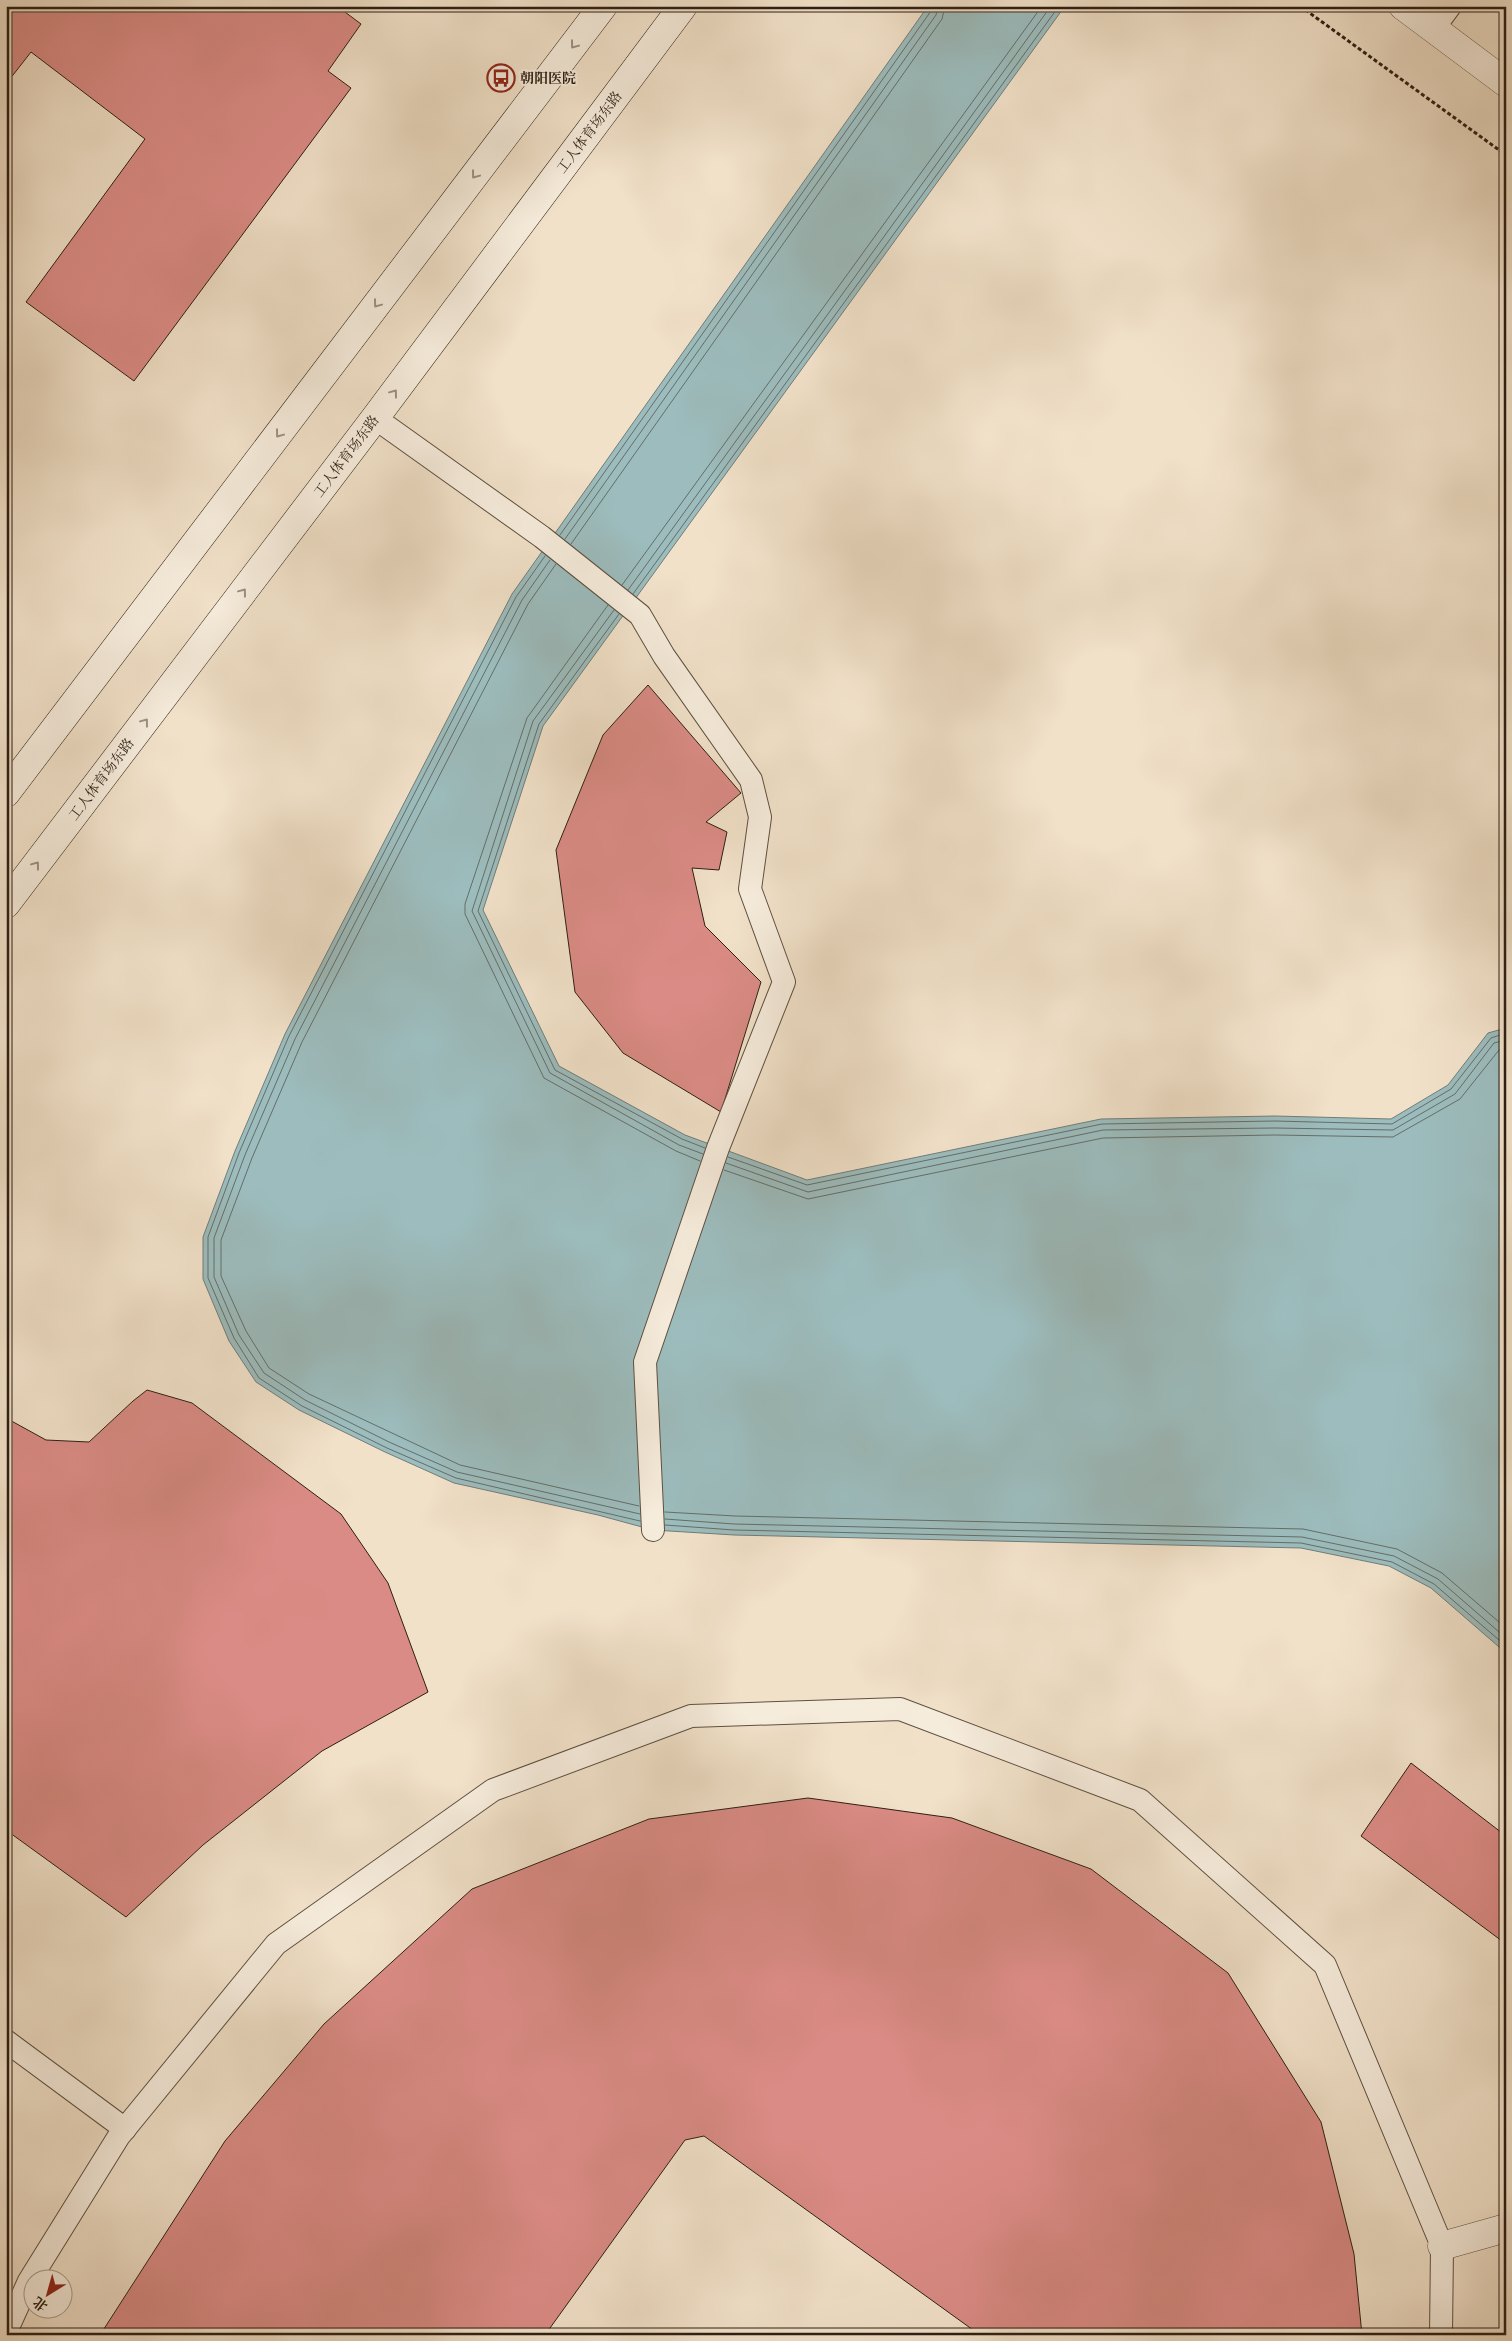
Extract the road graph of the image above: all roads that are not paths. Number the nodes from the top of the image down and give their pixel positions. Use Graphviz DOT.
graph roads {
  1 [pos="603,6"];
  2 [pos="683,6"];
  3 [pos="1403,6"];
  4 [pos="1450,6"];
  5 [pos="1433,29"];
  6 [pos="1506,84"];
  7 [pos="375,418"];
  8 [pos="6,793"];
  9 [pos="6,904"];
  10 [pos="653,1530"];
  11 [pos="6,2041"];
  12 [pos="125,2129"];
  13 [pos="1506,2228"];
  14 [pos="1442,2246"];
  15 [pos="6,2332"];
  16 [pos="1442,2335"];
  1 -- 8 [label="main road, one-way"];
  7 -- 2 [label="main road, 工人体育场东路, one-way"];
  3 -- 5 [label="main road"];
  4 -- 5 [label="lane"];
  5 -- 6 [label="main road"];
  9 -- 7 [label="main road, 工人体育场东路, one-way"];
  7 -- 10 [label="lane"];
  11 -- 12 [label="lane"];
  12 -- 14 [label="lane"];
  12 -- 15 [label="lane"];
  13 -- 14 [label="main road"];
  14 -- 16 [label="lane"];
}
